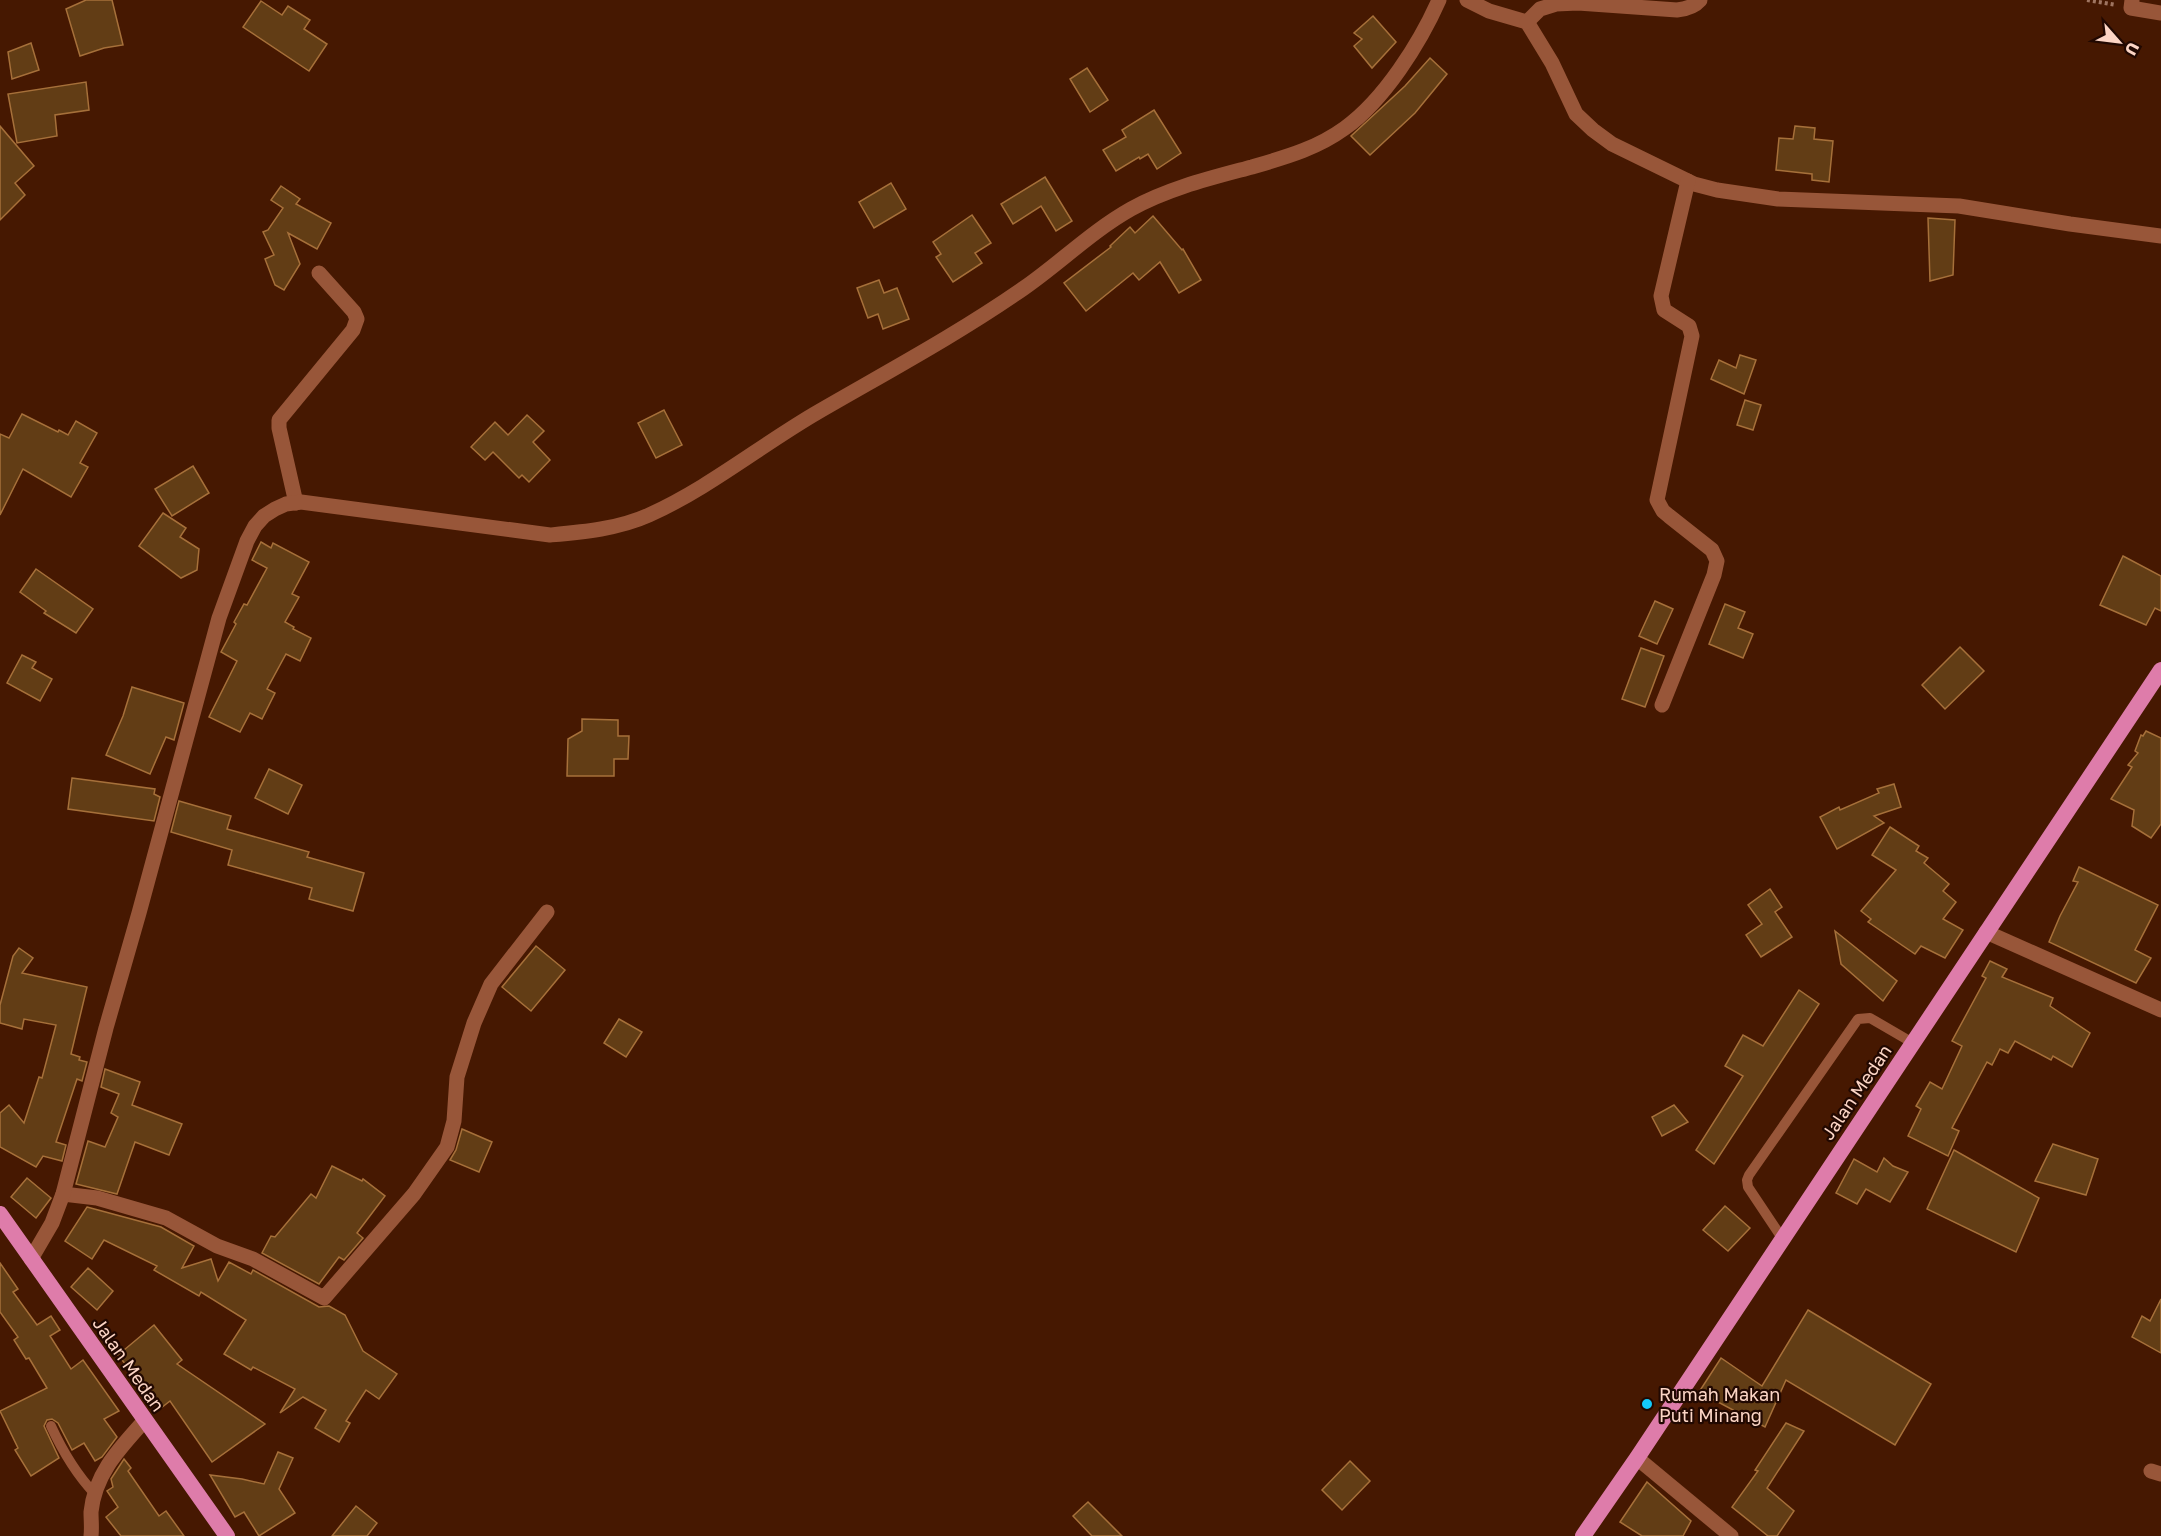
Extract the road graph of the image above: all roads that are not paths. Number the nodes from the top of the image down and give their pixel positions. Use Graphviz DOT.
graph roads {
  1 [pos="1439,0"];
  2 [pos="1467,0"];
  3 [pos="1700,0"];
  4 [pos="2131,4"];
  5 [pos="2161,13"];
  6 [pos="1527,22"];
  7 [pos="1688,181"];
  8 [pos="2161,237"];
  9 [pos="319,273"];
  10 [pos="296,503"];
  11 [pos="2161,670"];
  12 [pos="1662,705"];
  13 [pos="547,912"];
  14 [pos="1986,932"];
  15 [pos="2161,1010"];
  16 [pos="1913,1043"];
  17 [pos="63,1194"];
  18 [pos="0,1216"];
  19 [pos="1782,1238"];
  20 [pos="31,1259"];
  21 [pos="145,1420"];
  22 [pos="51,1426"];
  23 [pos="1637,1458"];
  24 [pos="95,1494"];
  25 [pos="91,1536"];
  26 [pos="227,1536"];
  27 [pos="1583,1536"];
  28 [pos="1731,1536"];
  1 -- 10 [label="street"];
  2 -- 6 [label="street"];
  3 -- 6 [label="street"];
  4 -- 5 [label="street"];
  6 -- 7 [label="street"];
  7 -- 8 [label="street"];
  7 -- 12 [label="street"];
  9 -- 10 [label="street"];
  10 -- 17 [label="street"];
  11 -- 14 [label="highway, Jalan Medan"];
  13 -- 17 [label="street"];
  14 -- 15 [label="street"];
  14 -- 16 [label="highway, Jalan Medan"];
  16 -- 19 [label="highway, Jalan Medan"];
  16 -- 19 [label="lane"];
  17 -- 20 [label="street"];
  18 -- 20 [label="highway, Jalan Medan"];
  19 -- 23 [label="highway, Jalan Medan"];
  20 -- 21 [label="highway, Jalan Medan"];
  21 -- 24 [label="street"];
  21 -- 26 [label="highway, Jalan Medan"];
  22 -- 24 [label="lane"];
  23 -- 27 [label="highway, Jalan Medan"];
  23 -- 28 [label="street"];
  24 -- 25 [label="street"];
}
